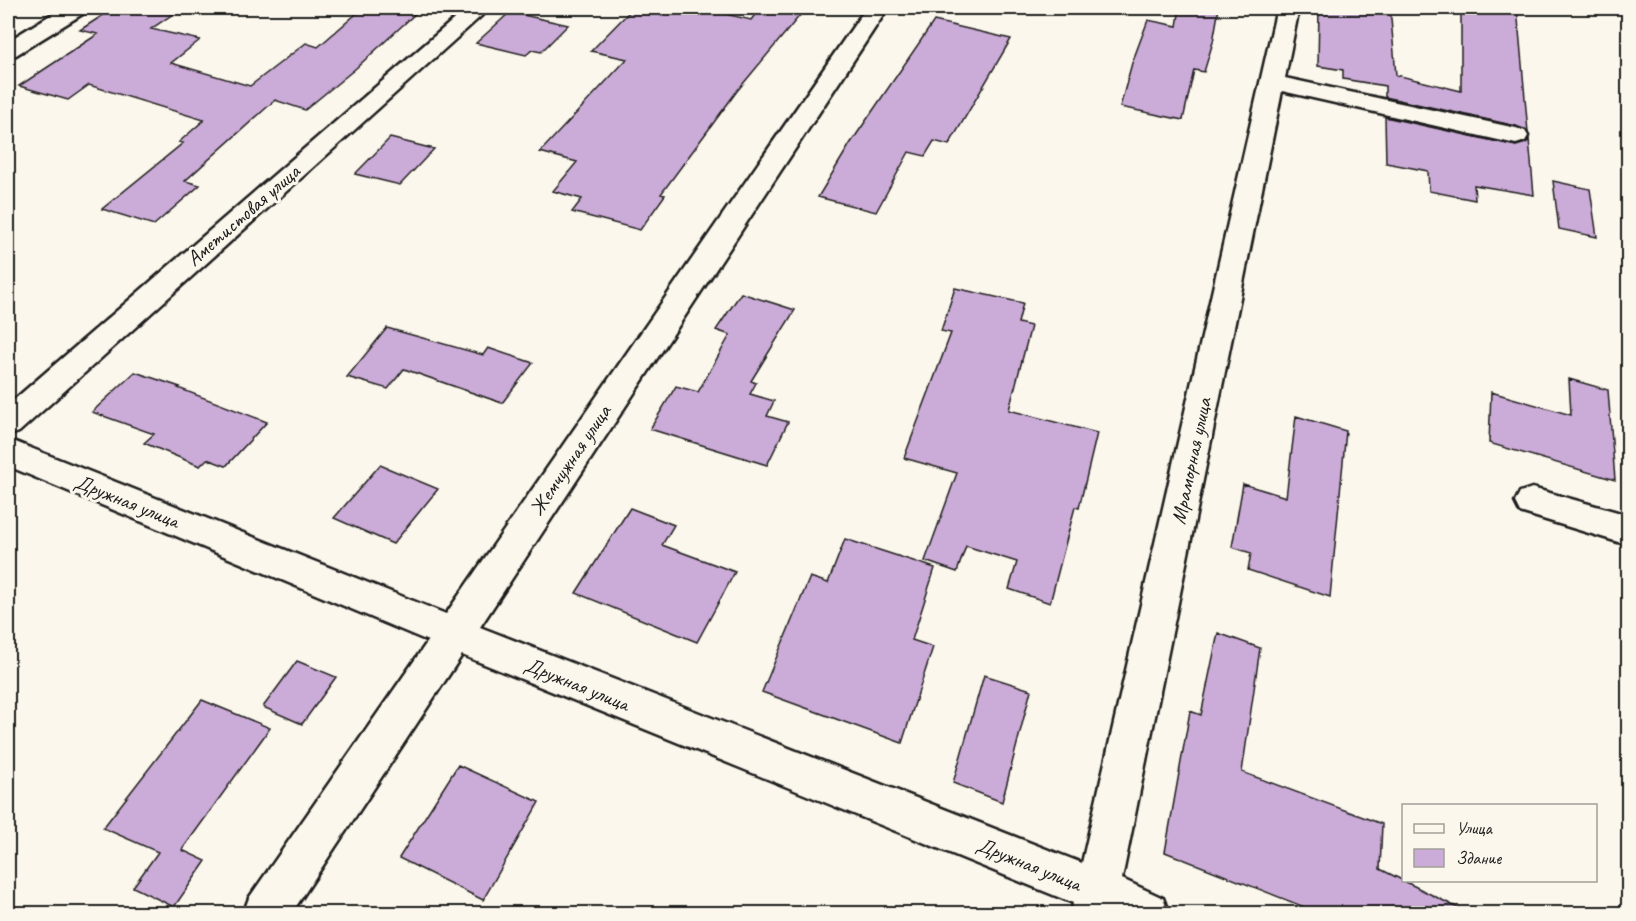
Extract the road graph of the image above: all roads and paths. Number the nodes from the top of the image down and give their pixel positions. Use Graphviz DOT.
graph roads {
  1 [pos="75,8"];
  2 [pos="480,8"];
  3 [pos="877,8"];
  4 [pos="1288,8"];
  5 [pos="8,50"];
  6 [pos="1273,82"];
  7 [pos="1516,136"];
  8 [pos="8,423"];
  9 [pos="8,453"];
  10 [pos="1532,502"];
  11 [pos="1629,530"];
  12 [pos="453,634"];
  13 [pos="1095,902"];
  14 [pos="265,914"];
  15 [pos="1148,914"];
  1 -- 5 [label="street"];
  2 -- 8 [label="street, Аметистовая улица"];
  3 -- 12 [label="street, Жемчужная улица"];
  4 -- 6 [label="street, Мраморная улица"];
  6 -- 7 [label="street"];
  6 -- 13 [label="street, Мраморная улица"];
  9 -- 12 [label="street, Дружная улица"];
  10 -- 11 [label="street"];
  12 -- 13 [label="street, Дружная улица"];
  12 -- 14 [label="street, Жемчужная улица"];
  13 -- 15 [label="street, Дружная улица"];
}
